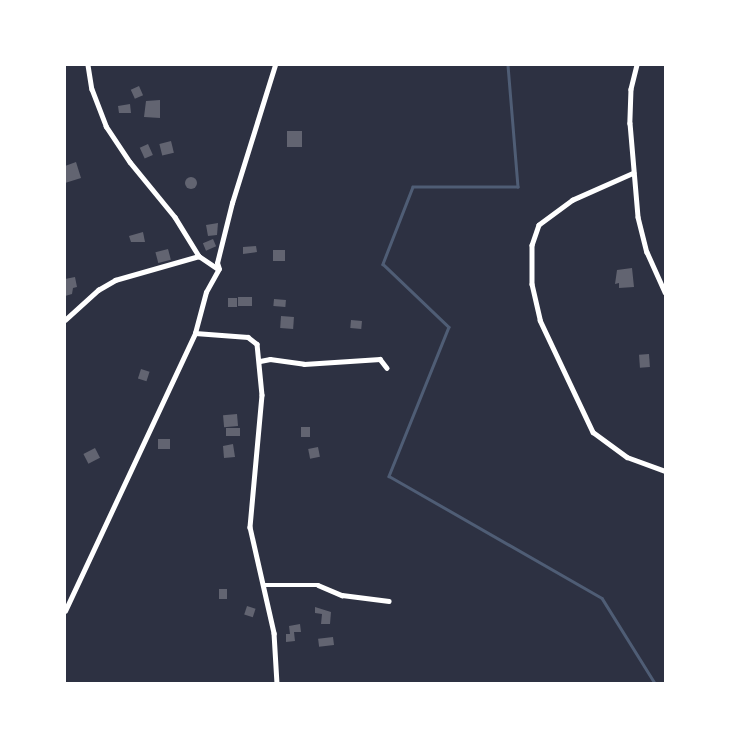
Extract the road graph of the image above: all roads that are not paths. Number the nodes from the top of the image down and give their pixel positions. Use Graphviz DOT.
graph roads {
  1 [pos="88,65"];
  2 [pos="275,65"];
  3 [pos="637,65"];
  4 [pos="634,173"];
  5 [pos="199,256"];
  6 [pos="219,270"];
  7 [pos="665,292"];
  8 [pos="65,320"];
  9 [pos="195,333"];
  10 [pos="260,361"];
  11 [pos="387,368"];
  12 [pos="665,471"];
  13 [pos="263,585"];
  14 [pos="389,601"];
  15 [pos="65,611"];
  16 [pos="277,683"];
  1 -- 5 [label="street"];
  2 -- 6 [label="street"];
  3 -- 4 [label="street"];
  4 -- 7 [label="street"];
  4 -- 12 [label="street"];
  5 -- 6 [label="street"];
  5 -- 8 [label="street"];
  6 -- 9 [label="street"];
  9 -- 10 [label="street"];
  9 -- 15 [label="street"];
  10 -- 11 [label="street"];
  10 -- 13 [label="street"];
  13 -- 14 [label="street"];
  13 -- 16 [label="street"];
}
